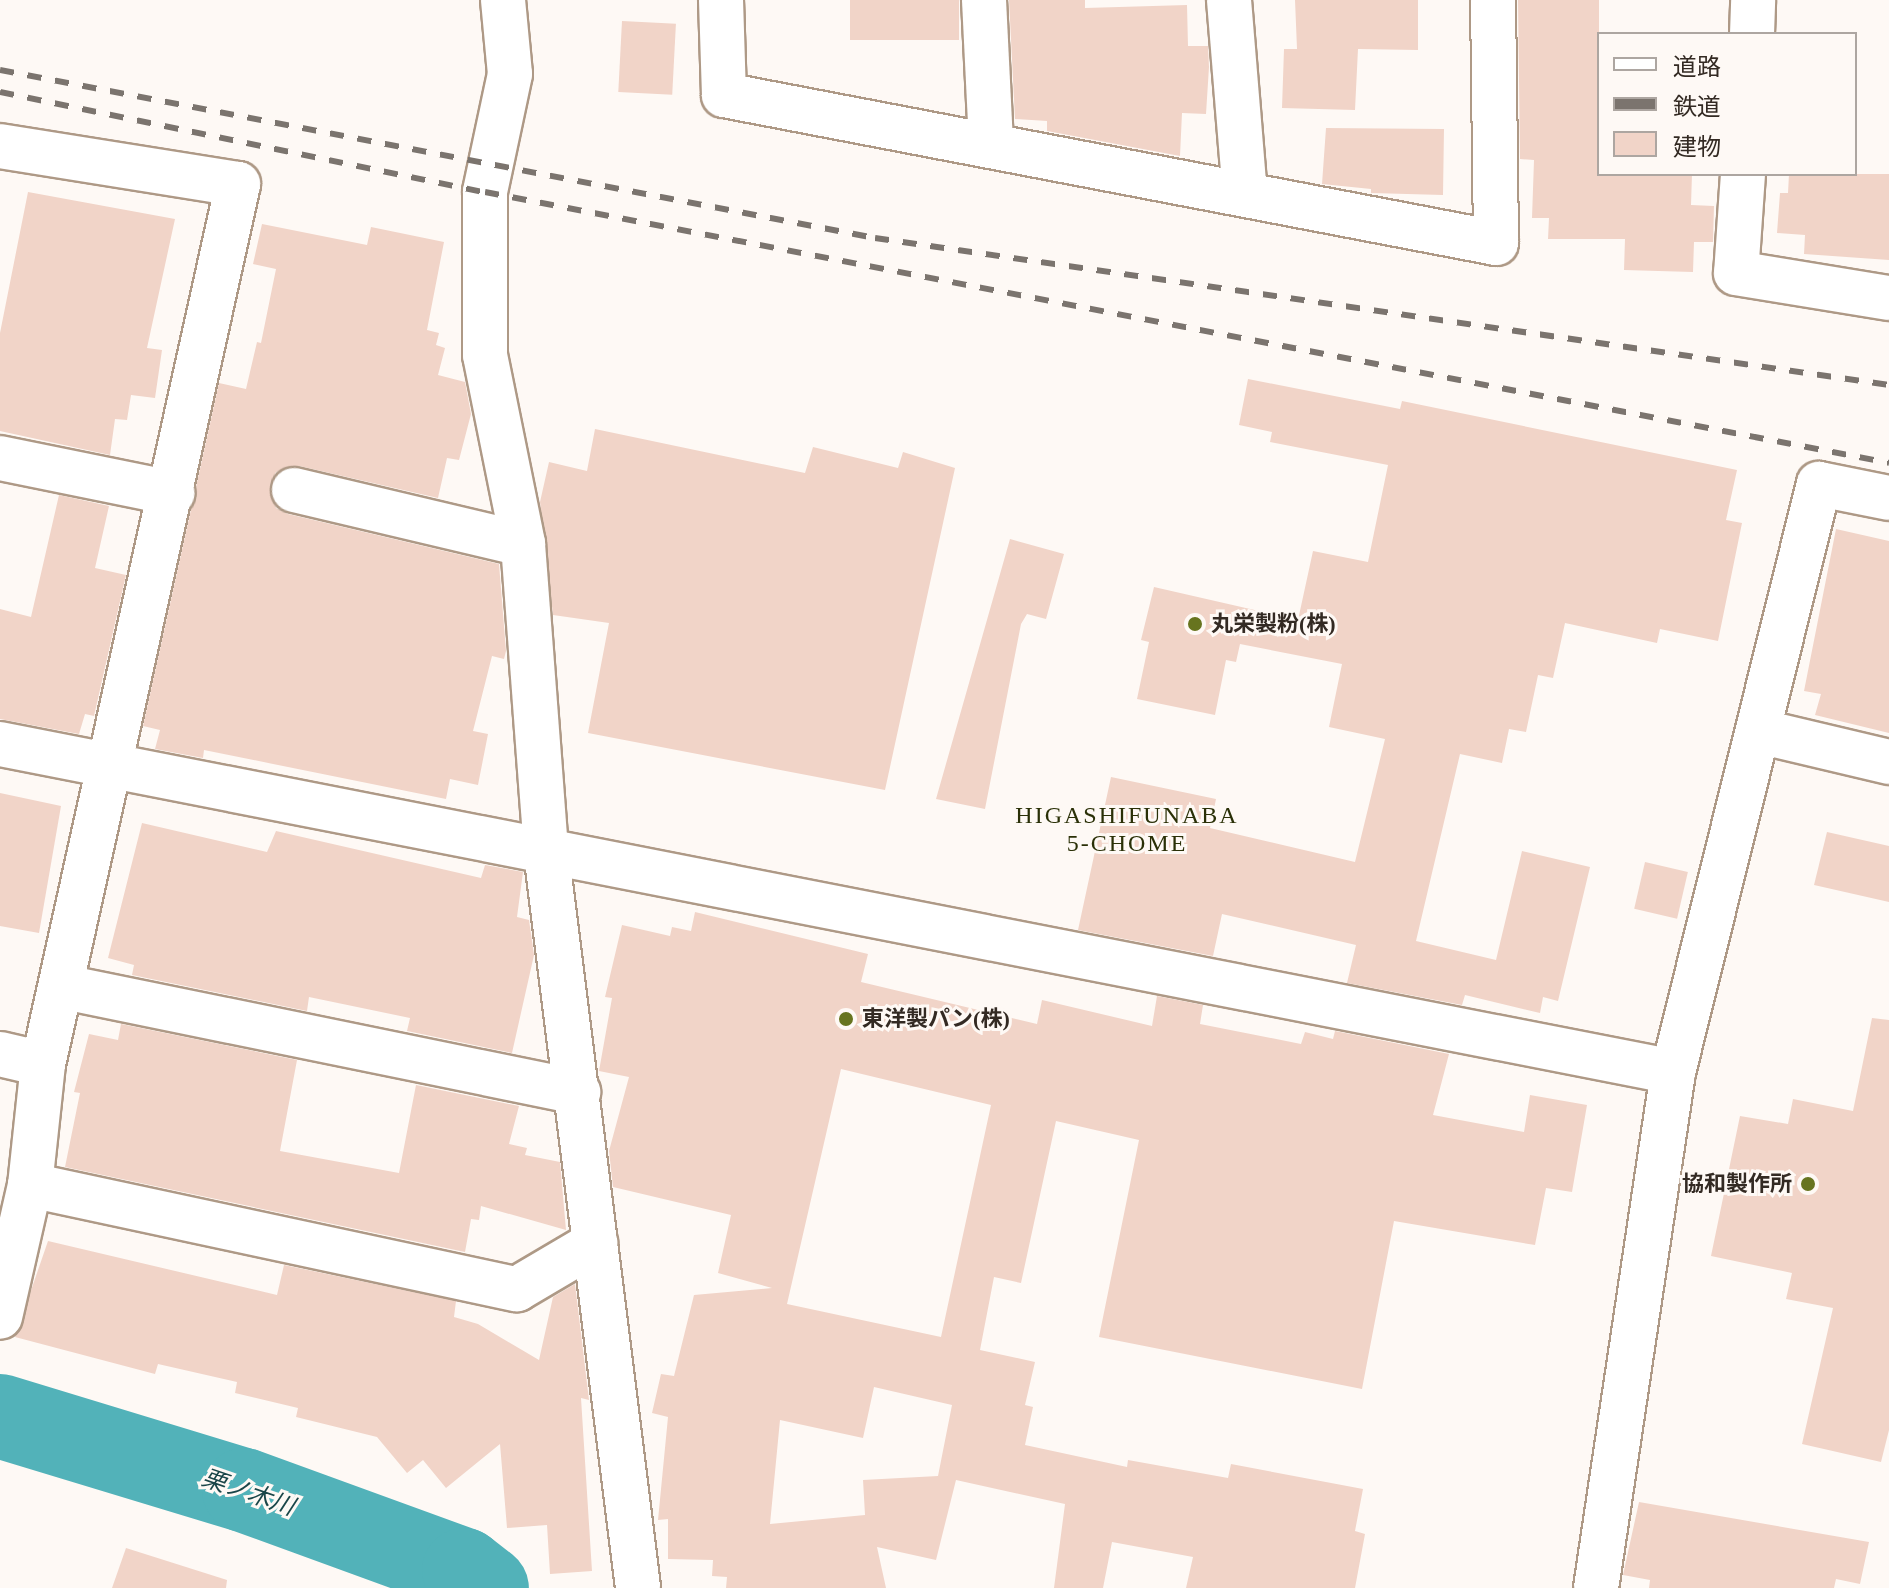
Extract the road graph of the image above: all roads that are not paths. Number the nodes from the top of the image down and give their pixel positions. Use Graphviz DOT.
graph roads {
  1 [pos="503,0"];
  2 [pos="721,0"];
  3 [pos="984,0"];
  4 [pos="1229,0"];
  5 [pos="1493,0"];
  6 [pos="1753,0"];
  7 [pos="1752,32"];
  8 [pos="991,143"];
  9 [pos="0,146"];
  10 [pos="1743,176"];
  11 [pos="1245,193"];
  12 [pos="1889,298"];
  13 [pos="0,458"];
  14 [pos="294,490"];
  15 [pos="172,493"];
  16 [pos="1889,498"];
  17 [pos="523,544"];
  18 [pos="1758,731"];
  19 [pos="0,744"];
  20 [pos="1889,762"];
  21 [pos="107,768"];
  22 [pos="546,851"];
  23 [pos="64,987"];
  24 [pos="0,1054"];
  25 [pos="43,1064"];
  26 [pos="1673,1072"];
  27 [pos="578,1092"];
  28 [pos="30,1185"];
  29 [pos="595,1243"];
  30 [pos="0,1317"];
  31 [pos="638,1588"];
  32 [pos="1596,1588"];
  1 -- 17 [label="street"];
  2 -- 8 [label="street"];
  3 -- 8 [label="street"];
  4 -- 11 [label="street"];
  5 -- 11 [label="street"];
  6 -- 7 [label="street"];
  8 -- 11 [label="street"];
  9 -- 15 [label="street"];
  10 -- 12 [label="street"];
  13 -- 15 [label="street"];
  14 -- 17 [label="street"];
  15 -- 21 [label="street"];
  16 -- 18 [label="street"];
  17 -- 22 [label="street"];
  18 -- 20 [label="street"];
  18 -- 26 [label="street"];
  19 -- 21 [label="street"];
  21 -- 22 [label="street"];
  21 -- 23 [label="street"];
  22 -- 26 [label="street"];
  22 -- 27 [label="street"];
  23 -- 25 [label="street"];
  23 -- 27 [label="street"];
  24 -- 25 [label="street"];
  25 -- 28 [label="street"];
  26 -- 32 [label="street"];
  27 -- 29 [label="street"];
  28 -- 29 [label="street"];
  28 -- 30 [label="street"];
  29 -- 31 [label="street"];
}
